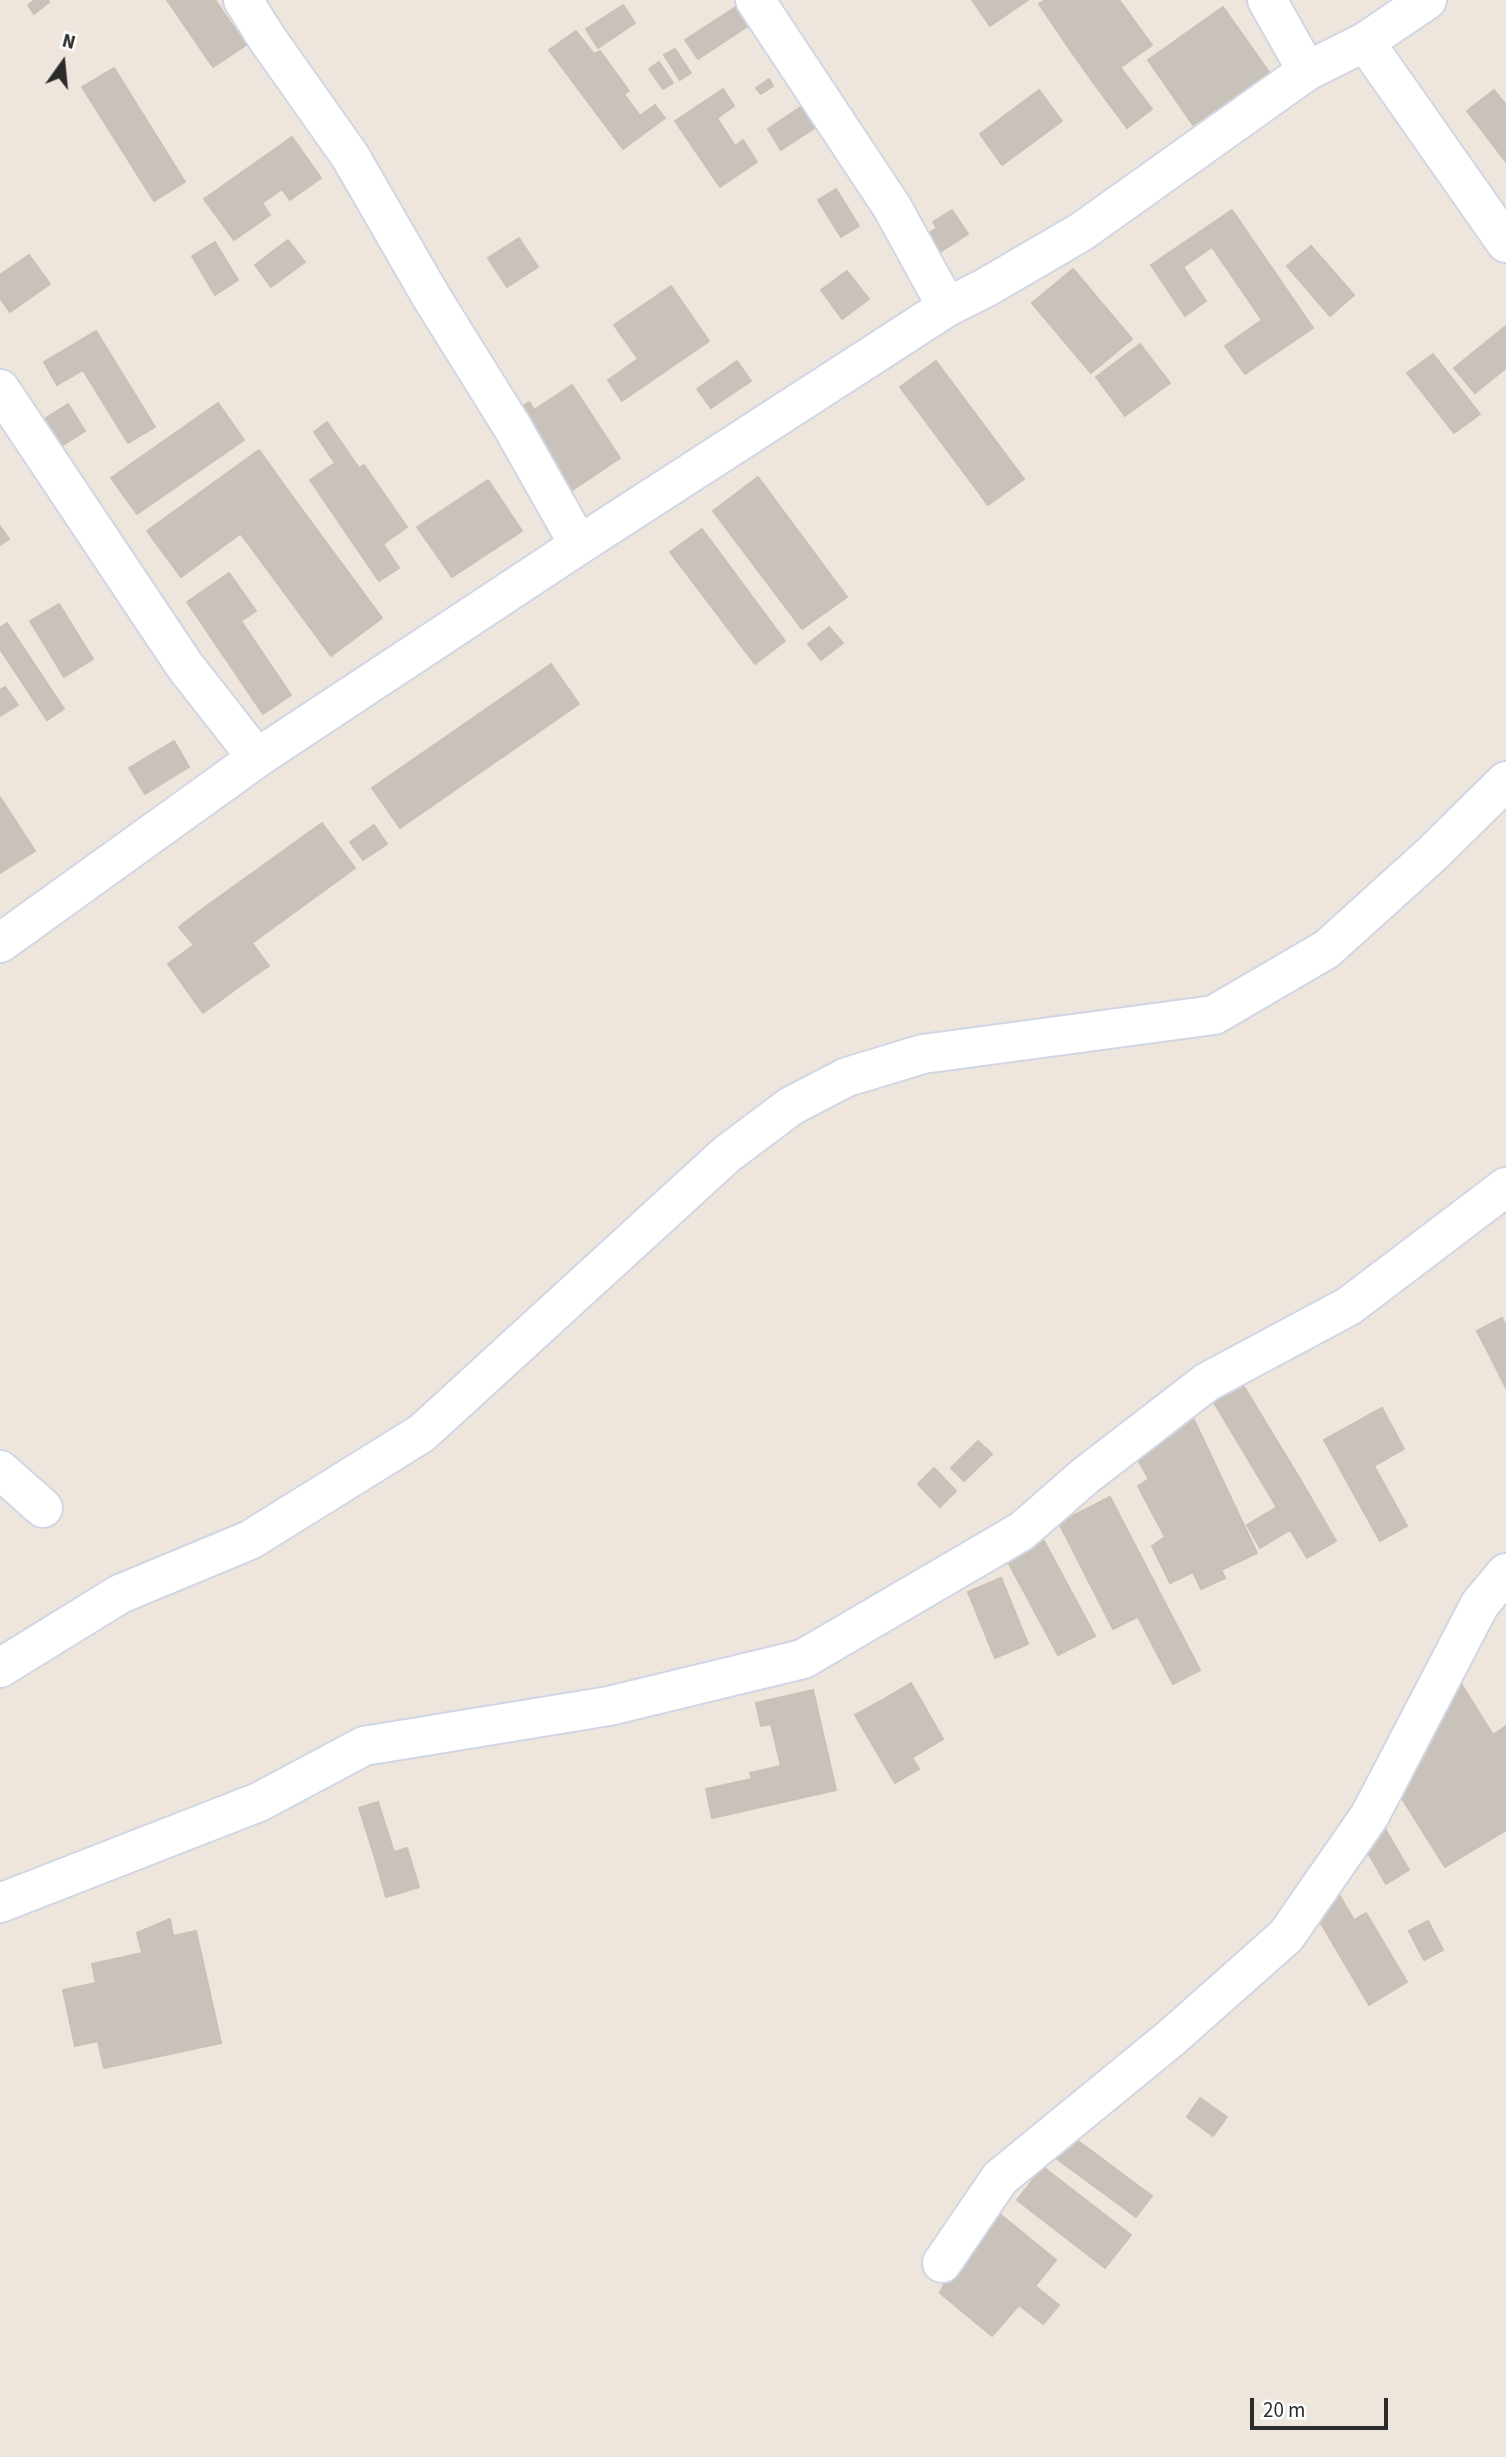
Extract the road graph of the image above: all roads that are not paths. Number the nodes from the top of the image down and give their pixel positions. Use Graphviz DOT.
graph roads {
  1 [pos="243,0"];
  2 [pos="755,0"];
  3 [pos="1267,0"];
  4 [pos="1427,0"];
  5 [pos="1365,42"];
  6 [pos="1307,71"];
  7 [pos="1506,243"];
  8 [pos="947,307"];
  9 [pos="0,389"];
  10 [pos="579,545"];
  11 [pos="257,758"];
  12 [pos="1506,781"];
  13 [pos="0,943"];
  14 [pos="1506,1187"];
  15 [pos="0,1470"];
  16 [pos="43,1508"];
  17 [pos="1506,1573"];
  18 [pos="0,1668"];
  19 [pos="0,1903"];
  20 [pos="942,2263"];
  1 -- 10 [label="street"];
  2 -- 8 [label="street"];
  3 -- 6 [label="street"];
  4 -- 5 [label="street"];
  5 -- 6 [label="street"];
  5 -- 7 [label="street"];
  6 -- 8 [label="street"];
  8 -- 10 [label="street"];
  9 -- 11 [label="street"];
  10 -- 11 [label="street"];
  11 -- 13 [label="street"];
  12 -- 18 [label="street"];
  14 -- 19 [label="street"];
  15 -- 16 [label="street"];
  17 -- 20 [label="street"];
}
